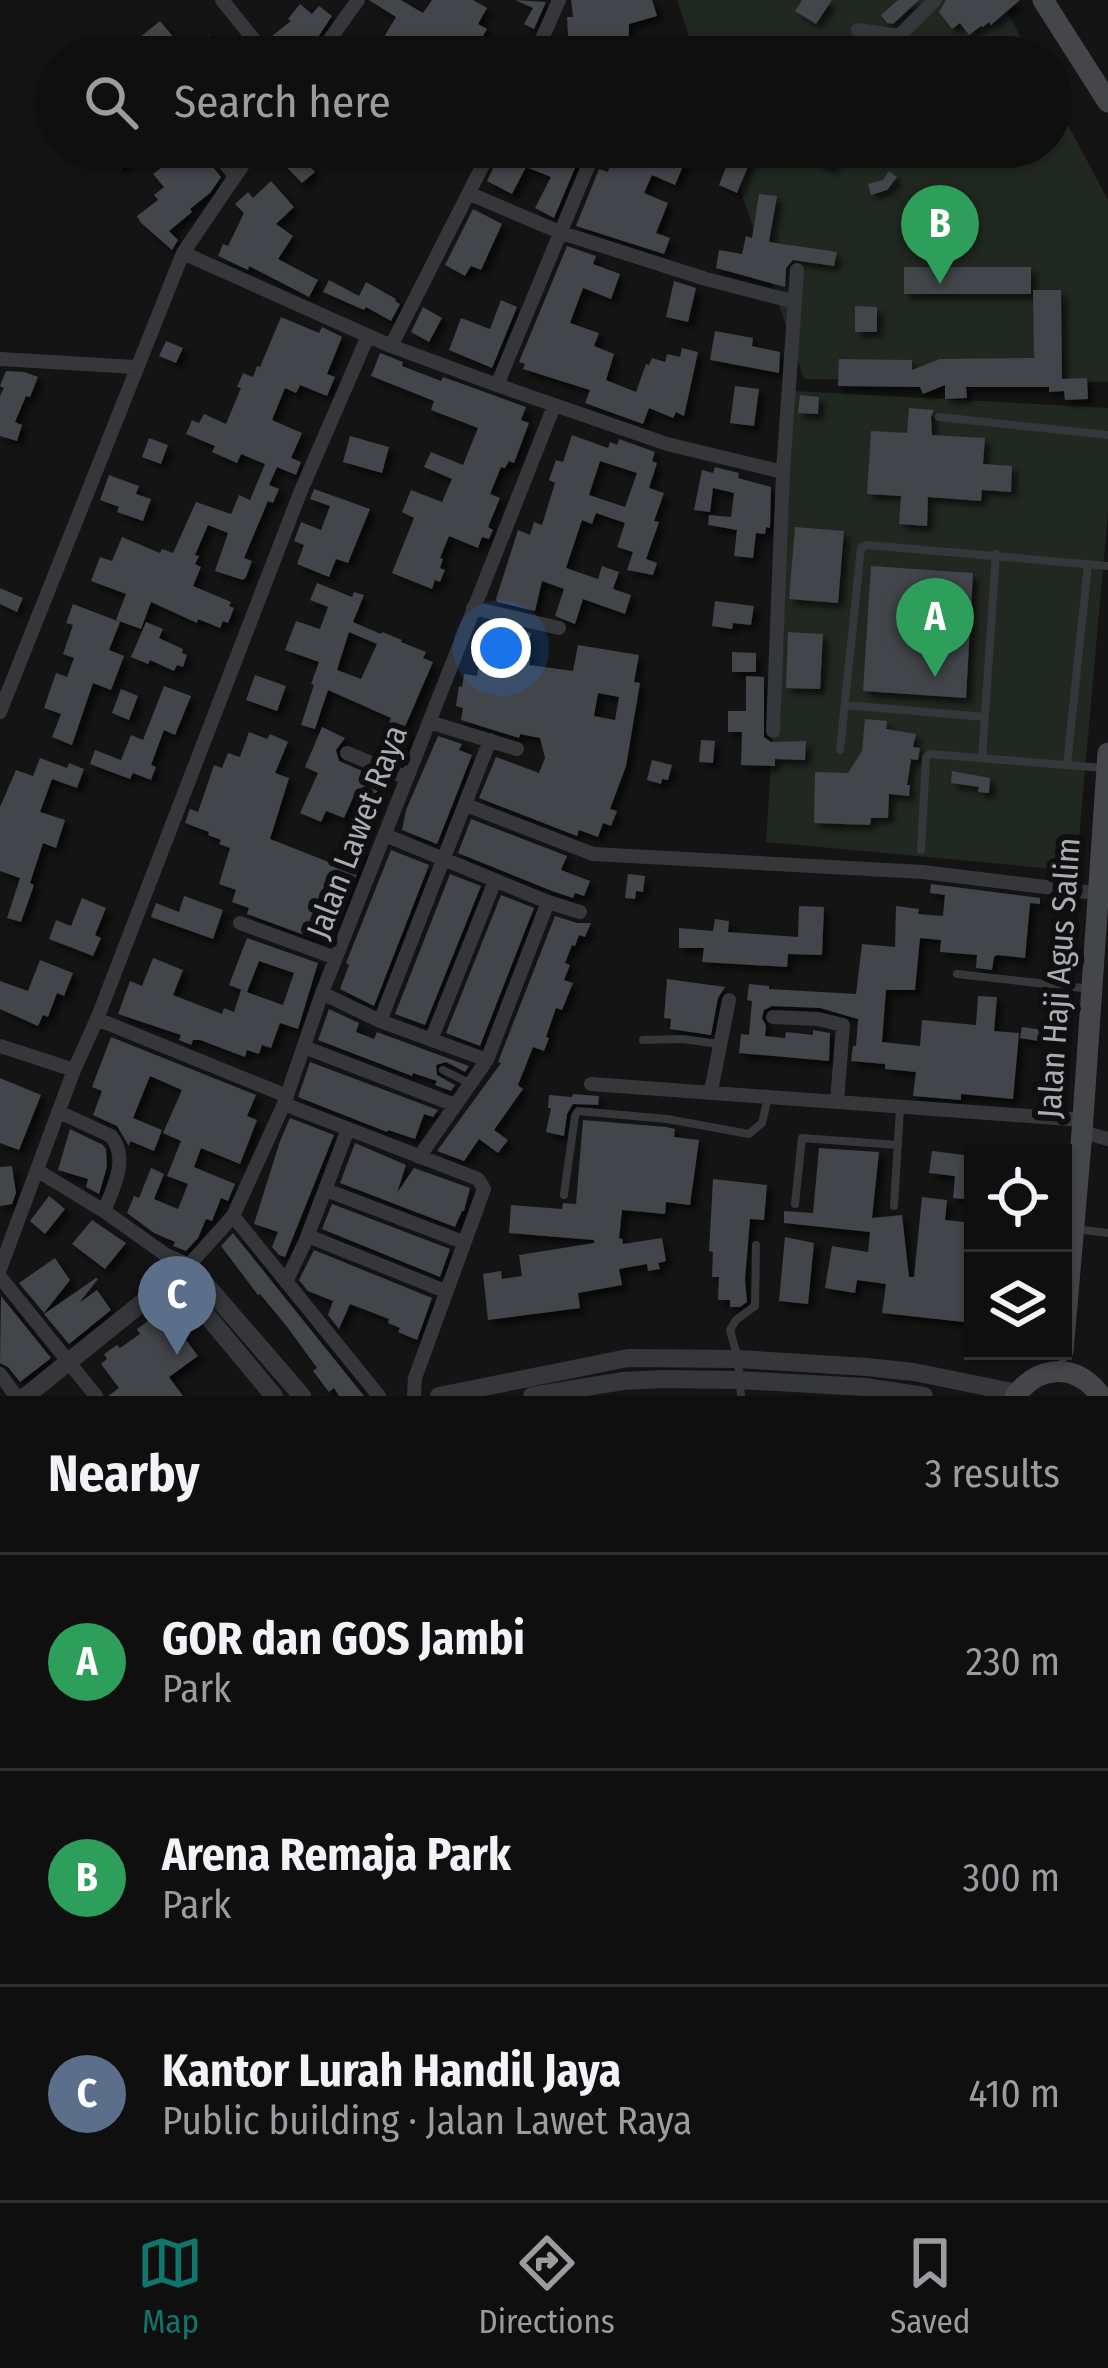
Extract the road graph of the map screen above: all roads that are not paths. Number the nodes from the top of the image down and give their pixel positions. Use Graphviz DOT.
graph roads {
  1 [pos="222,0"];
  2 [pos="358,0"];
  3 [pos="559,0"];
  4 [pos="934,0"];
  5 [pos="1043,0"];
  6 [pos="859,30"];
  7 [pos="251,36"];
  8 [pos="332,36"];
  9 [pos="543,36"];
  10 [pos="1066,36"];
  11 [pos="1072,46"];
  12 [pos="1108,102"];
  13 [pos="229,168"];
  14 [pos="241,168"];
  15 [pos="482,168"];
  16 [pos="588,168"];
  17 [pos="235,176"];
  18 [pos="470,194"];
  19 [pos="562,233"];
  20 [pos="183,254"];
  21 [pos="797,270"];
  22 [pos="795,302"];
  23 [pos="368,336"];
  24 [pos="391,346"];
  25 [pos="0,358"];
  26 [pos="135,367"];
  27 [pos="497,386"];
  28 [pos="554,406"];
  29 [pos="939,417"];
  30 [pos="1108,436"];
  31 [pos="783,472"];
  32 [pos="996,554"];
  33 [pos="1088,563"];
  34 [pos="1108,566"];
  35 [pos="473,608"];
  36 [pos="559,628"];
  37 [pos="845,705"];
  38 [pos="0,712"];
  39 [pos="985,717"];
  40 [pos="429,722"];
  41 [pos="772,731"];
  42 [pos="490,740"];
  43 [pos="518,749"];
  44 [pos="840,750"];
  45 [pos="347,753"];
  46 [pos="982,758"];
  47 [pos="1107,760"];
  48 [pos="1067,765"];
  49 [pos="407,778"];
  50 [pos="466,805"];
  51 [pos="385,835"];
  52 [pos="921,850"];
  53 [pos="445,860"];
  54 [pos="495,881"];
  55 [pos="1103,894"];
  56 [pos="548,902"];
  57 [pos="580,912"];
  58 [pos="240,923"];
  59 [pos="1102,927"];
  60 [pos="336,958"];
  61 [pos="957,974"];
  62 [pos="1092,989"];
  63 [pos="322,993"];
  64 [pos="729,1000"];
  65 [pos="773,1017"];
  66 [pos="97,1019"];
  67 [pos="380,1021"];
  68 [pos="431,1040"];
  69 [pos="643,1040"];
  70 [pos="720,1044"];
  71 [pos="0,1046"];
  72 [pos="304,1047"];
  73 [pos="487,1060"];
  74 [pos="74,1070"];
  75 [pos="443,1070"];
  76 [pos="1097,1078"];
  77 [pos="470,1084"];
  78 [pos="591,1084"];
  79 [pos="710,1091"];
  80 [pos="768,1096"];
  81 [pos="285,1100"];
  82 [pos="837,1102"];
  83 [pos="455,1105"];
  84 [pos="900,1107"];
  85 [pos="59,1112"];
  86 [pos="1083,1126"];
  87 [pos="348,1129"];
  88 [pos="1108,1138"];
  89 [pos="898,1144"];
  90 [pos="419,1157"];
  91 [pos="38,1171"];
  92 [pos="326,1190"];
  93 [pos="564,1195"];
  94 [pos="795,1204"];
  95 [pos="894,1206"];
  96 [pos="104,1211"];
  97 [pos="1072,1213"];
  98 [pos="233,1216"];
  99 [pos="1072,1229"];
  100 [pos="1108,1233"];
  101 [pos="308,1235"];
  102 [pos="463,1242"];
  103 [pos="756,1245"];
  104 [pos="182,1271"];
  105 [pos="0,1273"];
  106 [pos="286,1282"];
  107 [pos="446,1291"];
  108 [pos="738,1359"];
  109 [pos="1059,1360"];
  110 [pos="1064,1360"];
  111 [pos="271,1361"];
  112 [pos="69,1362"];
  113 [pos="0,1374"];
  114 [pos="255,1375"];
  115 [pos="740,1388"];
  116 [pos="614,1389"];
  117 [pos="447,1394"];
  118 [pos="1016,1394"];
  119 [pos="16,1396"];
  120 [pos="26,1396"];
  121 [pos="96,1396"];
  122 [pos="274,1396"];
  123 [pos="302,1396"];
  124 [pos="379,1396"];
  125 [pos="415,1396"];
  126 [pos="532,1396"];
  127 [pos="924,1396"];
  128 [pos="1101,1396"];
  1 -- 7 [label="street"];
  2 -- 8 [label="street"];
  3 -- 9 [label="street"];
  4 -- 6 [label="street"];
  5 -- 10 [label="main road"];
  11 -- 12 [label="main road"];
  13 -- 17 [label="street"];
  14 -- 17 [label="street"];
  15 -- 18 [label="street"];
  16 -- 19 [label="street"];
  17 -- 20 [label="street"];
  18 -- 19 [label="street"];
  18 -- 24 [label="street"];
  19 -- 22 [label="street"];
  19 -- 27 [label="street"];
  20 -- 23 [label="street"];
  20 -- 26 [label="street"];
  21 -- 22 [label="street"];
  22 -- 31 [label="street"];
  23 -- 24 [label="street"];
  23 -- 66 [label="street"];
  24 -- 27 [label="street"];
  25 -- 26 [label="street"];
  26 -- 38 [label="street"];
  27 -- 28 [label="street"];
  28 -- 31 [label="street"];
  28 -- 35 [label="street, Jalan Lawet Raya"];
  29 -- 30 [label="lane"];
  31 -- 41 [label="street"];
  32 -- 33 [label="lane"];
  32 -- 37 [label="lane"];
  32 -- 39 [label="lane"];
  33 -- 34 [label="lane"];
  33 -- 48 [label="lane"];
  35 -- 36 [label="street"];
  35 -- 40 [label="street, Jalan Lawet Raya"];
  37 -- 39 [label="lane"];
  37 -- 44 [label="lane"];
  39 -- 46 [label="lane"];
  40 -- 42 [label="street"];
  40 -- 49 [label="street, Jalan Lawet Raya"];
  42 -- 43 [label="street"];
  42 -- 50 [label="street"];
  45 -- 49 [label="street"];
  46 -- 48 [label="lane"];
  46 -- 52 [label="lane"];
  47 -- 48 [label="lane"];
  47 -- 55 [label="main road, Jalan Haji Agus Salim"];
  49 -- 51 [label="street, Jalan Lawet Raya"];
  50 -- 53 [label="street"];
  50 -- 55 [label="street"];
  51 -- 53 [label="street"];
  51 -- 60 [label="street, Jalan Lawet Raya"];
  53 -- 54 [label="street"];
  53 -- 67 [label="street"];
  54 -- 56 [label="street"];
  54 -- 68 [label="street"];
  55 -- 59 [label="main road, Jalan Haji Agus Salim"];
  56 -- 57 [label="street"];
  56 -- 73 [label="street"];
  58 -- 60 [label="street"];
  59 -- 62 [label="main road, Jalan Haji Agus Salim"];
  60 -- 63 [label="street, Jalan Lawet Raya"];
  61 -- 62 [label="lane"];
  62 -- 76 [label="main road, Jalan Haji Agus Salim"];
  63 -- 67 [label="street"];
  63 -- 72 [label="street, Jalan Lawet Raya"];
  64 -- 70 [label="street"];
  65 -- 82 [label="street"];
  66 -- 74 [label="street"];
  66 -- 81 [label="street"];
  67 -- 68 [label="street"];
  68 -- 73 [label="street"];
  69 -- 70 [label="lane"];
  70 -- 79 [label="street"];
  71 -- 74 [label="street"];
  72 -- 81 [label="street, Jalan Lawet Raya"];
  72 -- 83 [label="street"];
  73 -- 77 [label="street"];
  74 -- 85 [label="street"];
  75 -- 77 [label="lane"];
  76 -- 86 [label="main road, Jalan Haji Agus Salim"];
  77 -- 83 [label="street"];
  78 -- 79 [label="street"];
  79 -- 80 [label="street"];
  80 -- 82 [label="street"];
  80 -- 93 [label="lane"];
  81 -- 87 [label="street"];
  81 -- 98 [label="street, Jalan Lawet Raya"];
  82 -- 84 [label="street"];
  83 -- 90 [label="street"];
  84 -- 86 [label="street"];
  84 -- 89 [label="lane"];
  85 -- 91 [label="street"];
  85 -- 96 [label="street"];
  86 -- 88 [label="street"];
  86 -- 97 [label="main road, Jalan Haji Agus Salim"];
  87 -- 90 [label="street"];
  87 -- 92 [label="street"];
  89 -- 94 [label="lane"];
  89 -- 95 [label="lane"];
  90 -- 102 [label="street"];
  91 -- 96 [label="street"];
  91 -- 105 [label="street"];
  92 -- 101 [label="street"];
  92 -- 102 [label="street"];
  96 -- 104 [label="street"];
  98 -- 104 [label="street, Jalan Lawet Raya"];
  98 -- 106 [label="street"];
  99 -- 100 [label="lane"];
  101 -- 106 [label="street"];
  101 -- 107 [label="street"];
  102 -- 107 [label="street"];
  103 -- 108 [label="lane"];
  104 -- 111 [label="street"];
  104 -- 112 [label="street"];
  104 -- 114 [label="street"];
  105 -- 112 [label="street"];
  106 -- 124 [label="street"];
  107 -- 125 [label="street"];
  108 -- 115 [label="lane"];
  108 -- 117 [label="street"];
  108 -- 118 [label="street"];
  109 -- 118 [label="main road"];
  110 -- 128 [label="main road"];
  111 -- 114 [label="street"];
  111 -- 123 [label="street"];
  112 -- 120 [label="street"];
  112 -- 121 [label="street"];
  113 -- 119 [label="street"];
  114 -- 122 [label="street"];
  115 -- 116 [label="street"];
  115 -- 127 [label="street"];
  116 -- 126 [label="street"];
}
